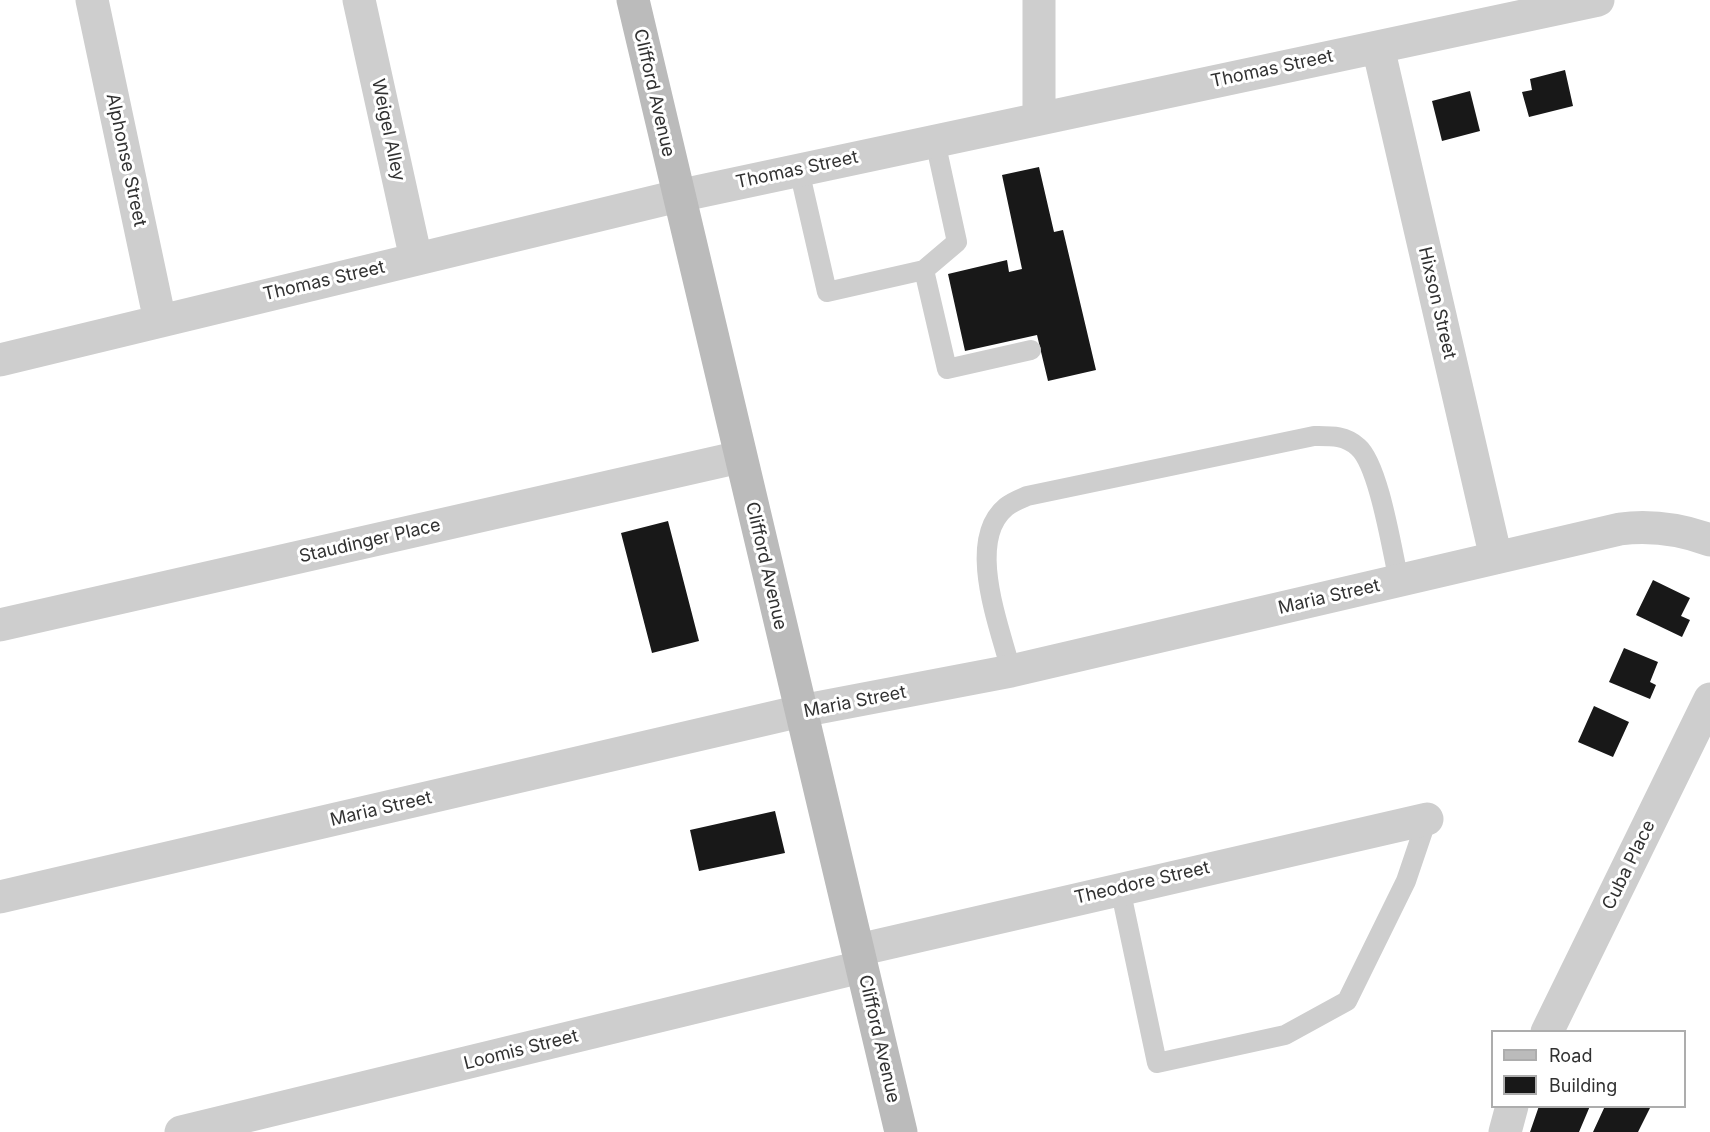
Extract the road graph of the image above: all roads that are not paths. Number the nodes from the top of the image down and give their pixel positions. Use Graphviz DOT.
graph roads {
  1 [pos="92,0"];
  2 [pos="359,0"];
  3 [pos="633,0"];
  4 [pos="1039,0"];
  5 [pos="1598,0"];
  6 [pos="1378,47"];
  7 [pos="1039,119"];
  8 [pos="935,141"];
  9 [pos="799,170"];
  10 [pos="678,196"];
  11 [pos="416,259"];
  12 [pos="924,270"];
  13 [pos="160,321"];
  14 [pos="1031,350"];
  15 [pos="0,360"];
  16 [pos="740,457"];
  17 [pos="1710,540"];
  18 [pos="1496,558"];
  19 [pos="1399,581"];
  20 [pos="0,625"];
  21 [pos="1011,671"];
  22 [pos="1710,699"];
  23 [pos="801,711"];
  24 [pos="1427,819"];
  25 [pos="1120,888"];
  26 [pos="0,897"];
  27 [pos="860,959"];
  28 [pos="1548,1030"];
  29 [pos="1512,1108"];
  30 [pos="181,1132"];
  31 [pos="901,1132"];
  32 [pos="1505,1132"];
  1 -- 13 [label="street, Alphonse Street"];
  2 -- 11 [label="street, Weigel Alley"];
  3 -- 10 [label="main road, Clifford Avenue"];
  4 -- 7 [label="street"];
  5 -- 6 [label="street, Thomas Street"];
  6 -- 7 [label="street, Thomas Street"];
  6 -- 18 [label="street, Hixson Street"];
  7 -- 8 [label="street, Thomas Street"];
  8 -- 9 [label="street, Thomas Street"];
  8 -- 12 [label="lane"];
  9 -- 10 [label="street, Thomas Street"];
  9 -- 12 [label="lane"];
  10 -- 11 [label="street, Thomas Street"];
  10 -- 16 [label="main road, Clifford Avenue"];
  11 -- 13 [label="street, Thomas Street"];
  12 -- 14 [label="lane"];
  13 -- 15 [label="street, Thomas Street"];
  16 -- 20 [label="street, Staudinger Place"];
  16 -- 23 [label="main road, Clifford Avenue"];
  17 -- 18 [label="street, Maria Street"];
  18 -- 19 [label="street, Maria Street"];
  19 -- 21 [label="street, Maria Street"];
  19 -- 21 [label="lane"];
  21 -- 23 [label="street, Maria Street"];
  22 -- 28 [label="street, Cuba Place"];
  23 -- 26 [label="street, Maria Street"];
  23 -- 27 [label="main road, Clifford Avenue"];
  24 -- 25 [label="street, Theodore Street"];
  24 -- 25 [label="lane"];
  25 -- 27 [label="street, Theodore Street"];
  27 -- 30 [label="street, Loomis Street"];
  27 -- 31 [label="main road, Clifford Avenue"];
  29 -- 32 [label="street"];
}
